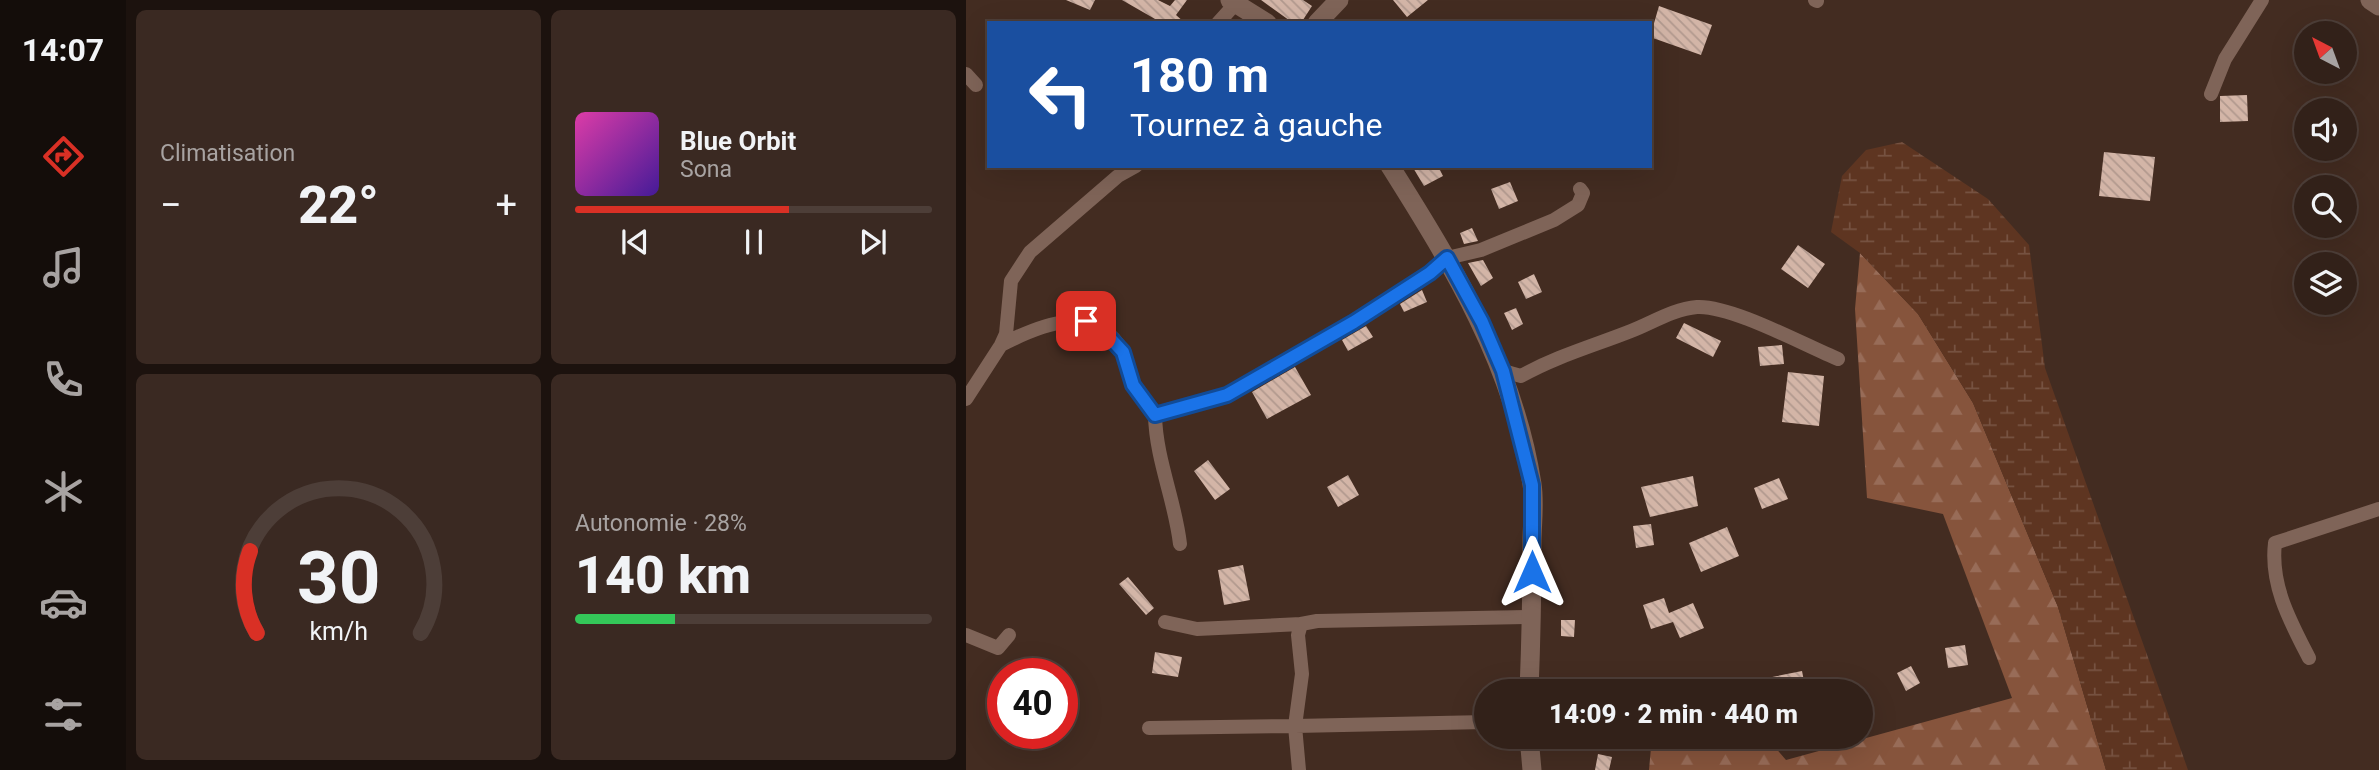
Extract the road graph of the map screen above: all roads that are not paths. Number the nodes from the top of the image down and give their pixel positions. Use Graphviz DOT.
graph roads {
  1 [pos="1339,0"];
  2 [pos="2262,0"];
  3 [pos="2370,0"];
  4 [pos="1233,2"];
  5 [pos="2379,6"];
  6 [pos="1219,21"];
  7 [pos="1264,21"];
  8 [pos="1319,21"];
  9 [pos="2211,94"];
  10 [pos="1132,168"];
  11 [pos="1391,168"];
  12 [pos="1580,189"];
  13 [pos="1447,258"];
  14 [pos="1002,345"];
  15 [pos="1838,359"];
  16 [pos="1503,371"];
  17 [pos="966,399"];
  18 [pos="1155,415"];
  19 [pos="2379,509"];
  20 [pos="1180,544"];
  21 [pos="1532,617"];
  22 [pos="1165,622"];
  23 [pos="1301,625"];
  24 [pos="966,635"];
  25 [pos="1009,635"];
  26 [pos="2309,658"];
  27 [pos="1529,679"];
  28 [pos="1474,722"];
  29 [pos="1295,726"];
  30 [pos="1149,728"];
  31 [pos="1530,749"];
  32 [pos="1299,770"];
  33 [pos="1532,770"];
  1 -- 8 [label="street"];
  2 -- 9 [label="street"];
  3 -- 5 [label="street"];
  4 -- 6 [label="street"];
  4 -- 7 [label="street"];
  10 -- 14 [label="street"];
  11 -- 13 [label="street"];
  12 -- 13 [label="street"];
  13 -- 16 [label="street"];
  13 -- 18 [label="street"];
  14 -- 17 [label="street"];
  14 -- 18 [label="street"];
  15 -- 16 [label="street"];
  16 -- 21 [label="street"];
  18 -- 20 [label="street"];
  19 -- 26 [label="street"];
  21 -- 23 [label="street"];
  21 -- 27 [label="street"];
  22 -- 23 [label="street"];
  23 -- 29 [label="street"];
  24 -- 25 [label="street"];
  28 -- 29 [label="street"];
  29 -- 30 [label="street"];
  29 -- 32 [label="street"];
  31 -- 33 [label="street"];
}
